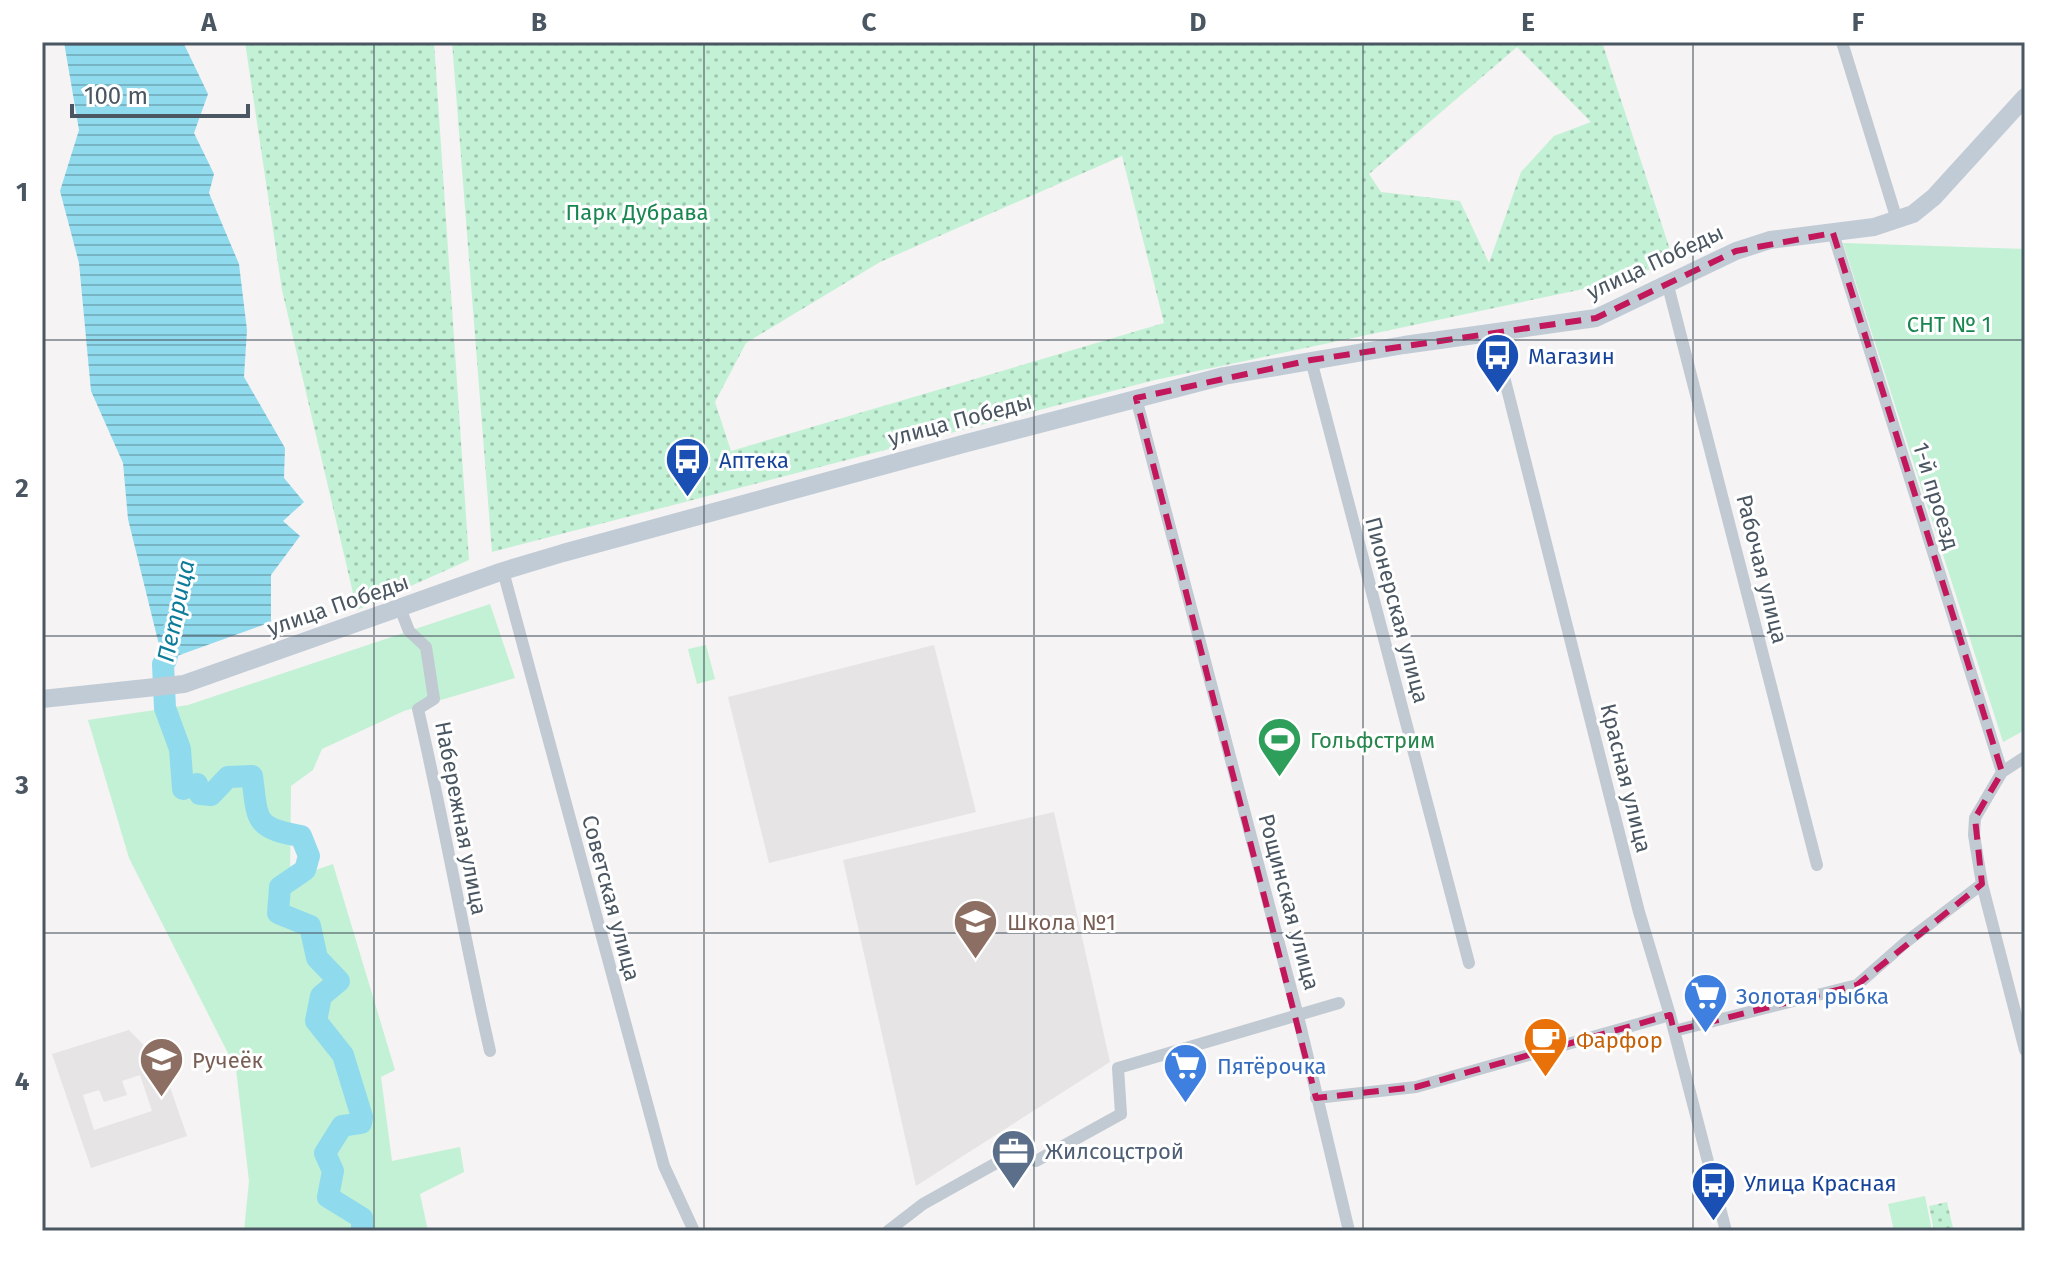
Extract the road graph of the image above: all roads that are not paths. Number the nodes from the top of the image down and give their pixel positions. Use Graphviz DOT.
graph roads {
  1 [pos="1842,42"];
  2 [pos="2025,97"];
  3 [pos="1897,220"];
  4 [pos="1833,233"];
  5 [pos="1667,282"];
  6 [pos="1493,333"];
  7 [pos="1311,360"];
  8 [pos="1136,398"];
  9 [pos="503,571"];
  10 [pos="400,608"];
  11 [pos="42,699"];
  12 [pos="2025,757"];
  13 [pos="2002,772"];
  14 [pos="1817,865"];
  15 [pos="1982,884"];
  16 [pos="1469,963"];
  17 [pos="1339,1003"];
  18 [pos="1670,1015"];
  19 [pos="1298,1016"];
  20 [pos="1674,1031"];
  21 [pos="2025,1050"];
  22 [pos="490,1051"];
  23 [pos="1316,1098"];
  24 [pos="694,1231"];
  25 [pos="888,1231"];
  26 [pos="1349,1231"];
  27 [pos="1726,1231"];
  1 -- 3 [label="street"];
  2 -- 3 [label="main road, улица Победы"];
  3 -- 4 [label="main road, улица Победы"];
  4 -- 5 [label="main road, улица Победы"];
  4 -- 13 [label="street, 1-й проезд"];
  5 -- 6 [label="main road, улица Победы"];
  5 -- 14 [label="street, Рабочая улица"];
  6 -- 7 [label="main road, улица Победы"];
  6 -- 18 [label="street, Красная улица"];
  7 -- 8 [label="main road, улица Победы"];
  7 -- 16 [label="street, Пионерская улица"];
  8 -- 9 [label="main road, улица Победы"];
  8 -- 19 [label="street, Рощинская улица"];
  9 -- 10 [label="main road, улица Победы"];
  9 -- 24 [label="street, Советская улица"];
  10 -- 11 [label="main road, улица Победы"];
  10 -- 22 [label="street, Набережная улица"];
  12 -- 13 [label="street"];
  13 -- 15 [label="street"];
  15 -- 20 [label="street"];
  15 -- 21 [label="street"];
  17 -- 19 [label="street"];
  18 -- 20 [label="street, Красная улица"];
  18 -- 23 [label="street"];
  19 -- 23 [label="street, Рощинская улица"];
  19 -- 25 [label="street"];
  20 -- 27 [label="street, Красная улица"];
  23 -- 26 [label="street, Рощинская улица"];
}
